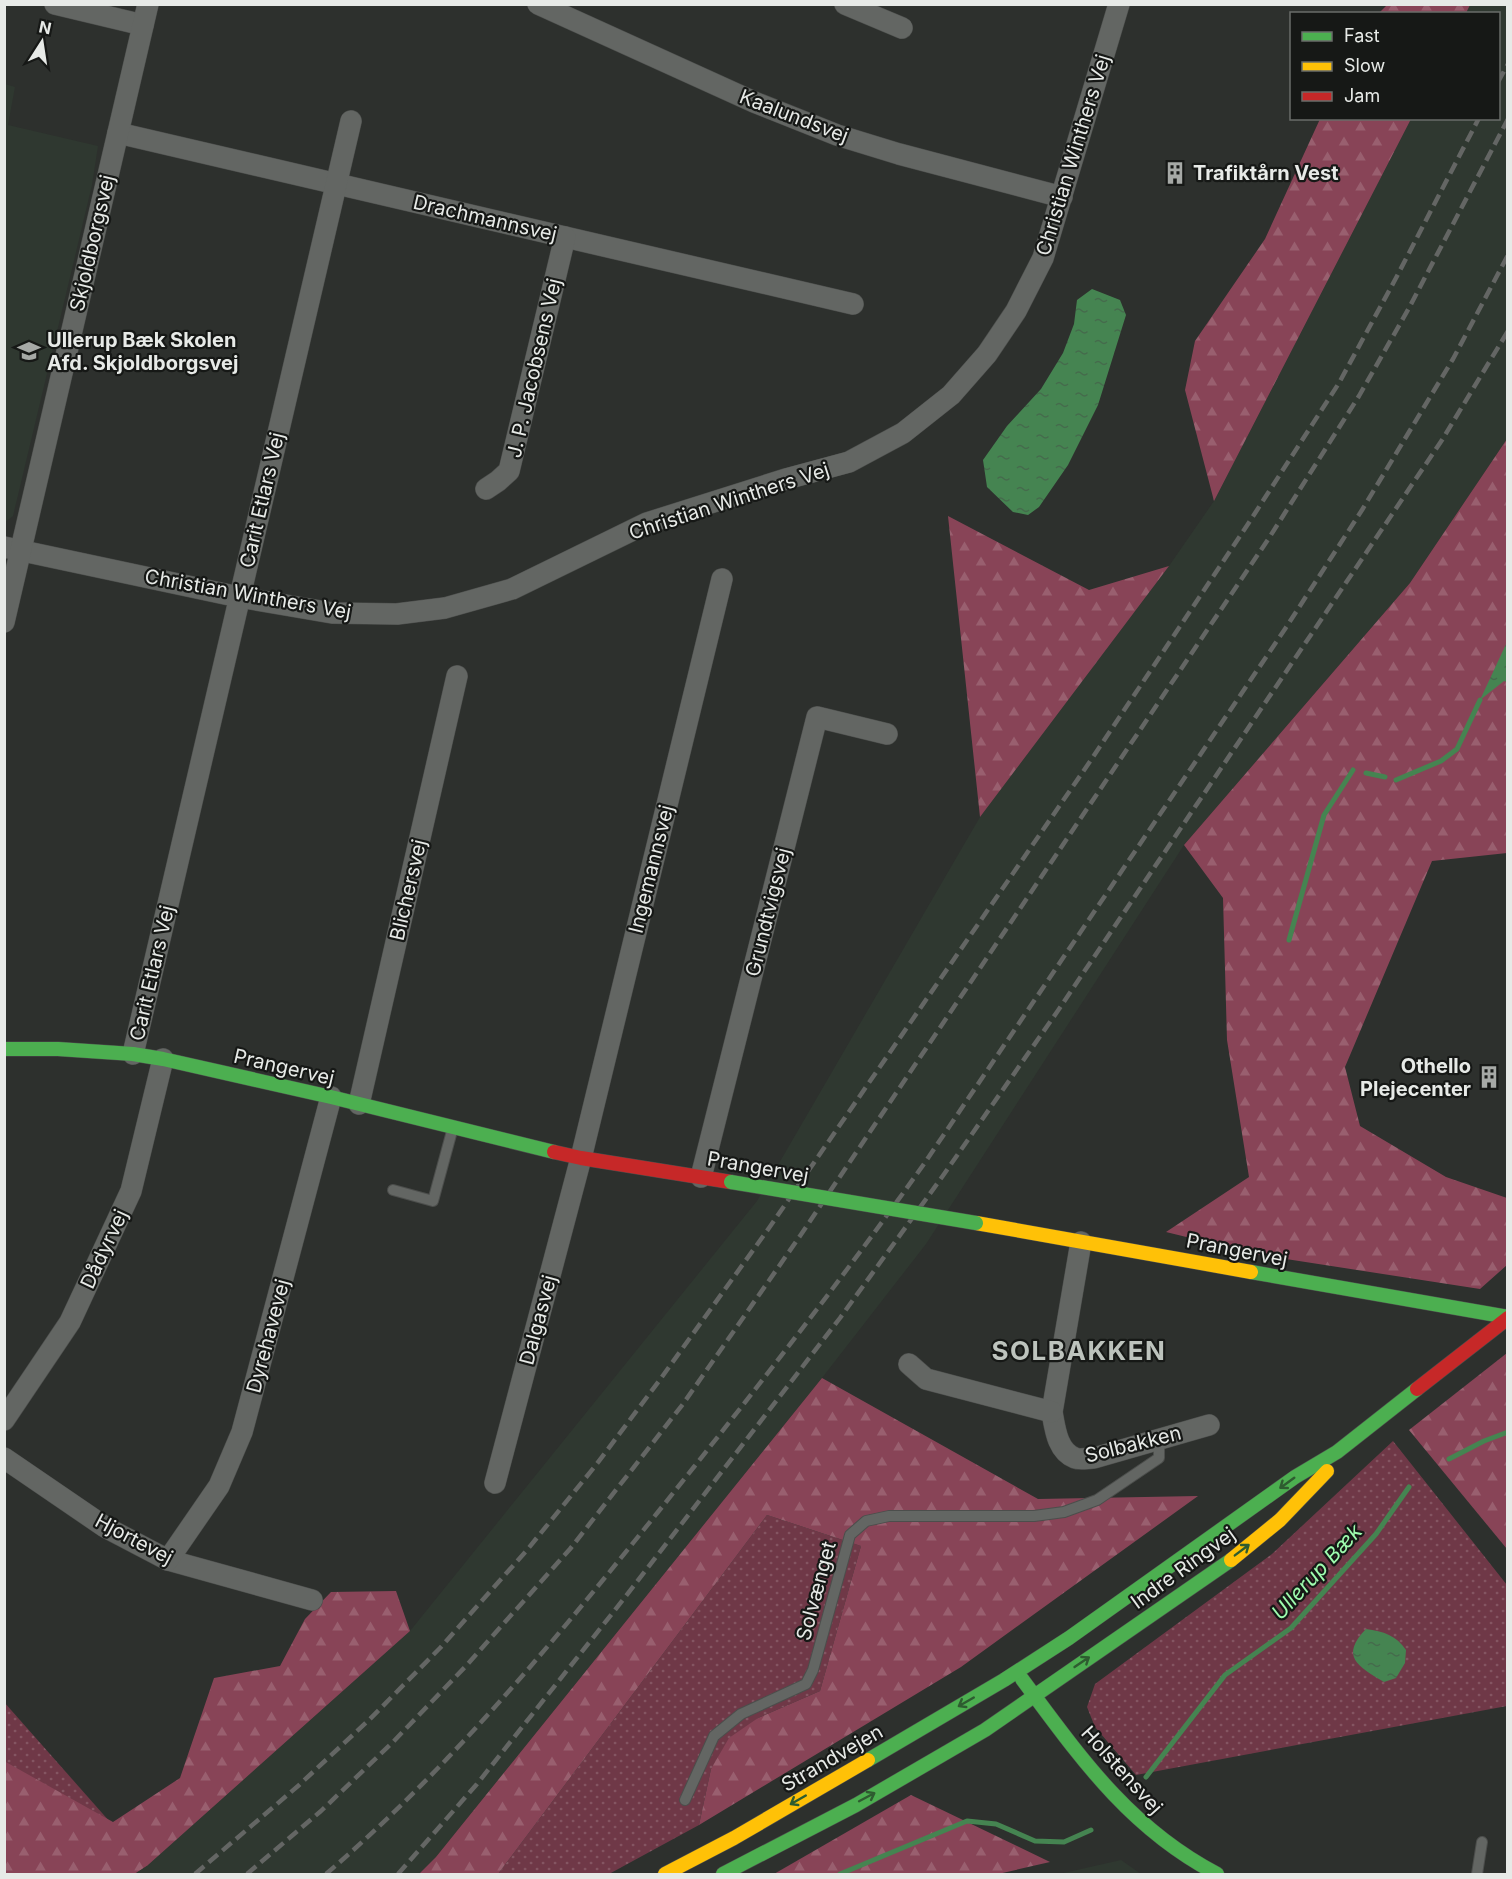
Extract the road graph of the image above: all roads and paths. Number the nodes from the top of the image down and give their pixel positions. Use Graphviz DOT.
graph roads {
  1 [pos="55,4"];
  2 [pos="538,4"];
  3 [pos="845,4"];
  4 [pos="1119,4"];
  5 [pos="146,15"];
  6 [pos="902,28"];
  7 [pos="351,121"];
  8 [pos="118,133"];
  9 [pos="337,182"];
  10 [pos="1062,197"];
  11 [pos="565,237"];
  12 [pos="853,304"];
  13 [pos="486,489"];
  14 [pos="13,549"];
  15 [pos="722,579"];
  16 [pos="239,597"];
  17 [pos="4,622"];
  18 [pos="457,676"];
  19 [pos="887,734"];
  20 [pos="4,1049"];
  21 [pos="133,1054"];
  22 [pos="163,1059"];
  23 [pos="332,1097"];
  24 [pos="359,1104"];
  25 [pos="453,1128"];
  26 [pos="581,1158"];
  27 [pos="701,1177"];
  28 [pos="393,1190"];
  29 [pos="1081,1242"];
  30 [pos="1508,1317"];
  31 [pos="909,1364"];
  32 [pos="1052,1412"];
  33 [pos="4,1420"];
  34 [pos="1209,1425"];
  35 [pos="1159,1438"];
  36 [pos="1337,1452"];
  37 [pos="4,1458"];
  38 [pos="495,1483"];
  39 [pos="168,1560"];
  40 [pos="312,1600"];
  41 [pos="1017,1672"];
  42 [pos="1034,1695"];
  43 [pos="686,1800"];
  44 [pos="1482,1842"];
  45 [pos="665,1875"];
  46 [pos="723,1875"];
  47 [pos="1217,1875"];
  48 [pos="1477,1875"];
  1 -- 5 [label="street"];
  2 -- 10 [label="street, Kaalundsvej"];
  3 -- 6 [label="street"];
  4 -- 10 [label="street, Christian Winthers Vej"];
  5 -- 8 [label="street, Skjoldborgsvej"];
  7 -- 9 [label="street, Carit Etlars Vej"];
  8 -- 9 [label="street, Drachmannsvej"];
  8 -- 14 [label="street, Skjoldborgsvej"];
  9 -- 11 [label="street, Drachmannsvej"];
  9 -- 16 [label="street, Carit Etlars Vej"];
  10 -- 16 [label="street, Christian Winthers Vej"];
  11 -- 12 [label="street, Drachmannsvej"];
  11 -- 13 [label="street, J. P. Jacobsens Vej"];
  14 -- 16 [label="street, Christian Winthers Vej"];
  14 -- 17 [label="street, Skjoldborgsvej"];
  15 -- 26 [label="street, Ingemannsvej"];
  16 -- 21 [label="street, Carit Etlars Vej"];
  18 -- 24 [label="street, Blichersvej"];
  19 -- 27 [label="street, Grundtvigsvej"];
  20 -- 21 [label="street, Prangervej"];
  21 -- 22 [label="street, Prangervej"];
  22 -- 23 [label="street, Prangervej"];
  22 -- 33 [label="street, Dådyrvej"];
  23 -- 24 [label="street, Prangervej"];
  23 -- 39 [label="street, Dyrehavevej"];
  24 -- 25 [label="street, Prangervej"];
  25 -- 26 [label="street, Prangervej"];
  25 -- 28 [label="lane"];
  26 -- 27 [label="street, Prangervej"];
  26 -- 38 [label="street, Dalgasvej"];
  27 -- 29 [label="street, Prangervej, bridge"];
  29 -- 30 [label="street, Prangervej"];
  29 -- 32 [label="street, Solbakken"];
  30 -- 36 [label="street, Indre Ringvej"];
  31 -- 32 [label="street"];
  32 -- 35 [label="street, Solbakken"];
  34 -- 35 [label="street, Solbakken"];
  35 -- 43 [label="lane, Solvænget"];
  36 -- 41 [label="street, Indre Ringvej, one-way"];
  42 -- 36 [label="street, Indre Ringvej, one-way"];
  37 -- 39 [label="street, Hjortevej"];
  39 -- 40 [label="street, Hjortevej"];
  41 -- 42 [label="street, Holstensvej"];
  41 -- 45 [label="street, Strandvejen, one-way"];
  46 -- 42 [label="street, one-way"];
  42 -- 47 [label="street, Holstensvej"];
  44 -- 48 [label="lane"];
}
